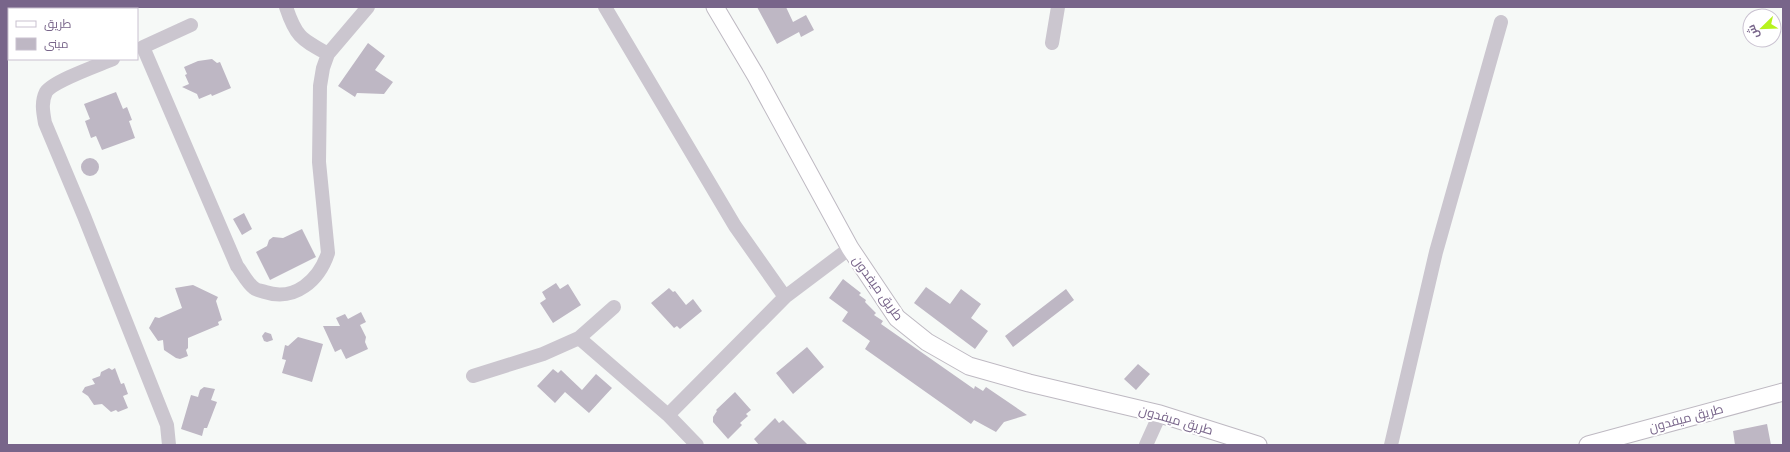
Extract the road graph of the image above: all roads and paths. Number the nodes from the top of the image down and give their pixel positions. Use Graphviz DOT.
graph roads {
  1 [pos="286,7"];
  2 [pos="368,7"];
  3 [pos="605,7"];
  4 [pos="715,7"];
  5 [pos="1058,7"];
  6 [pos="1501,22"];
  7 [pos="191,25"];
  8 [pos="1052,43"];
  9 [pos="140,48"];
  10 [pos="328,54"];
  11 [pos="111,60"];
  12 [pos="850,248"];
  13 [pos="786,297"];
  14 [pos="614,307"];
  15 [pos="578,338"];
  16 [pos="473,376"];
  17 [pos="1783,392"];
  18 [pos="1160,414"];
  19 [pos="668,415"];
  20 [pos="169,445"];
  21 [pos="697,445"];
  22 [pos="1146,445"];
  23 [pos="1258,445"];
  24 [pos="1391,445"];
  25 [pos="1588,445"];
  1 -- 10 [label="street"];
  2 -- 10 [label="street"];
  3 -- 13 [label="street"];
  4 -- 12 [label="main road, طريق ميفدون"];
  5 -- 8 [label="street"];
  6 -- 24 [label="street"];
  7 -- 9 [label="street"];
  9 -- 10 [label="street"];
  11 -- 20 [label="street"];
  12 -- 13 [label="street"];
  12 -- 18 [label="main road, طريق ميفدون"];
  13 -- 19 [label="street"];
  14 -- 15 [label="street"];
  15 -- 16 [label="street"];
  15 -- 19 [label="street"];
  17 -- 25 [label="main road, طريق ميفدون"];
  18 -- 22 [label="street"];
  18 -- 23 [label="main road, طريق ميفدون"];
  19 -- 21 [label="street"];
}
